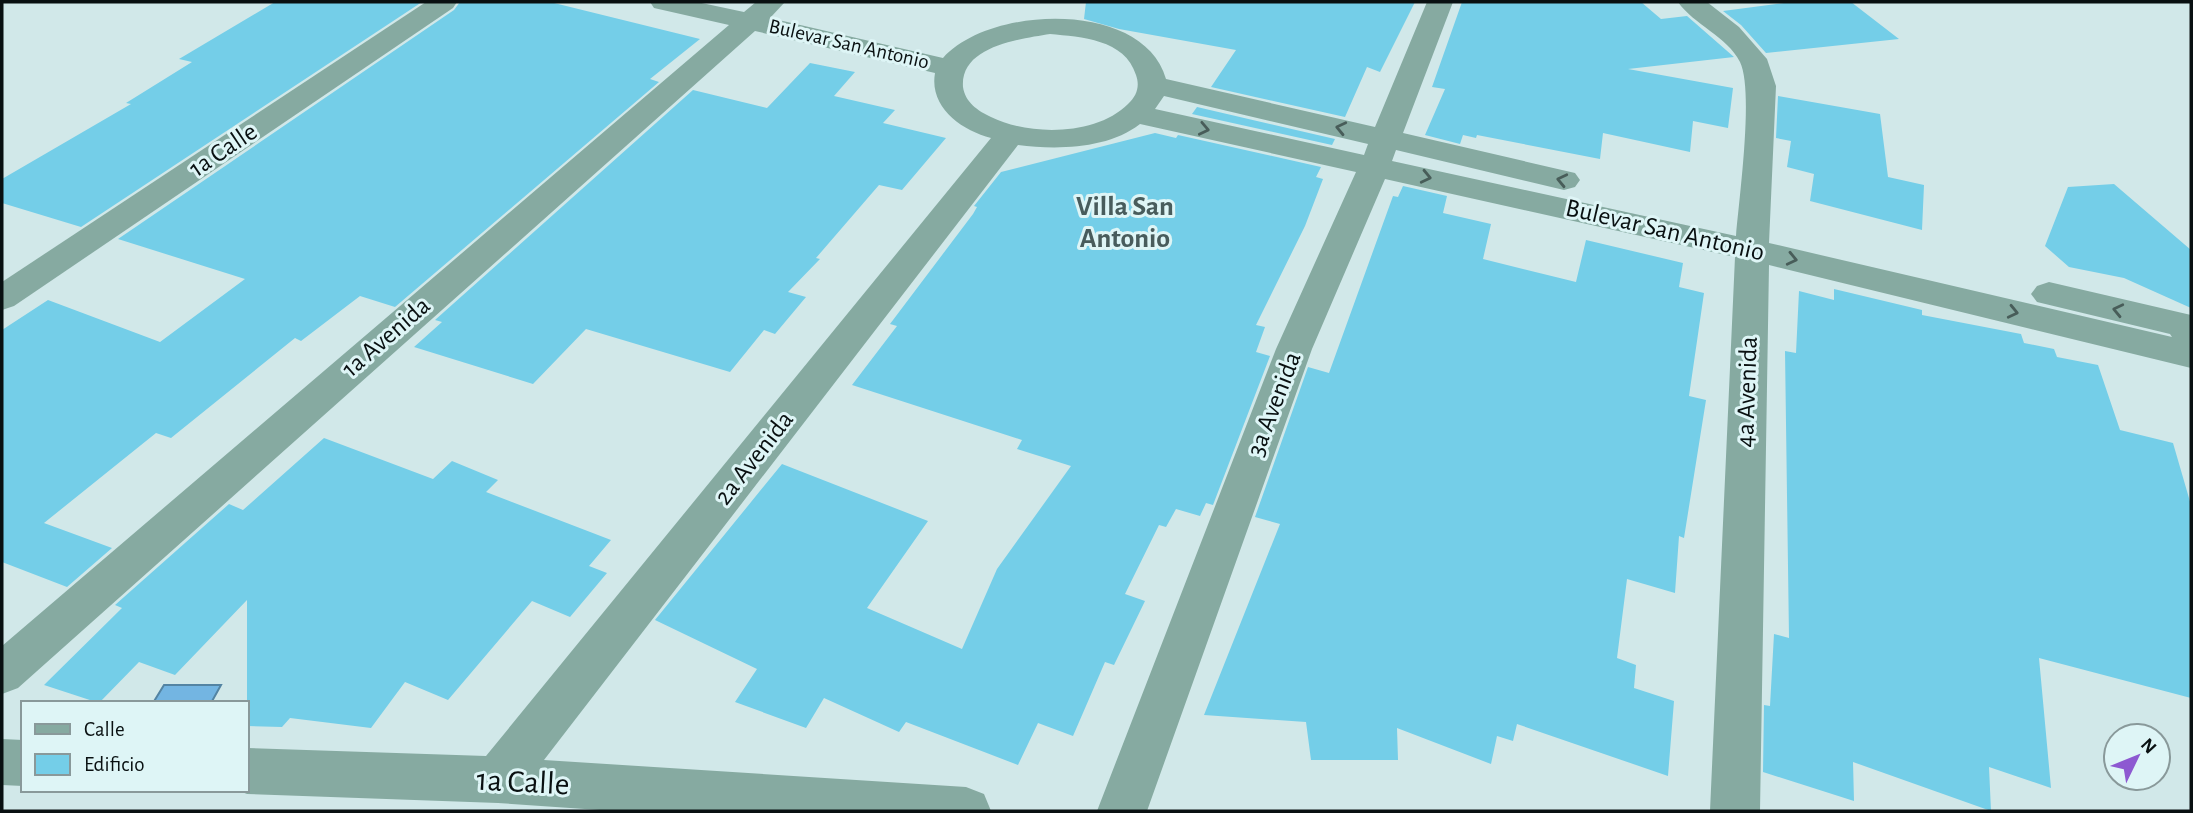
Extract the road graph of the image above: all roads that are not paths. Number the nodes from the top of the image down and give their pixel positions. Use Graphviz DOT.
graph roads {
  1 [pos="444,2"];
  2 [pos="663,2"];
  3 [pos="1440,2"];
  4 [pos="1691,2"];
  5 [pos="757,8"];
  6 [pos="960,59"];
  7 [pos="1146,98"];
  8 [pos="1010,135"];
  9 [pos="1380,152"];
  10 [pos="1752,237"];
  11 [pos="2,298"];
  12 [pos="2189,340"];
  13 [pos="2,674"];
  14 [pos="2,762"];
  15 [pos="21,763"];
  16 [pos="248,771"];
  17 [pos="498,780"];
  18 [pos="966,811"];
  19 [pos="1122,811"];
  20 [pos="1735,811"];
  1 -- 11 [label="street, 1a Calle"];
  2 -- 5 [label="street, Bulevar San Antonio"];
  3 -- 9 [label="street, 3a Avenida"];
  4 -- 10 [label="street, 4a Avenida"];
  5 -- 6 [label="street, Bulevar San Antonio"];
  5 -- 13 [label="street, 1a Avenida"];
  6 -- 7 [label="street"];
  6 -- 8 [label="street"];
  7 -- 8 [label="street"];
  7 -- 9 [label="street, Bulevar San Antonio"];
  8 -- 17 [label="street, 2a Avenida"];
  9 -- 10 [label="street, Bulevar San Antonio"];
  9 -- 19 [label="street, 3a Avenida"];
  10 -- 12 [label="street, Bulevar San Antonio"];
  10 -- 20 [label="street, 4a Avenida"];
  14 -- 15 [label="street"];
  16 -- 17 [label="street, 1a Calle"];
  17 -- 18 [label="street, 1a Calle"];
}
